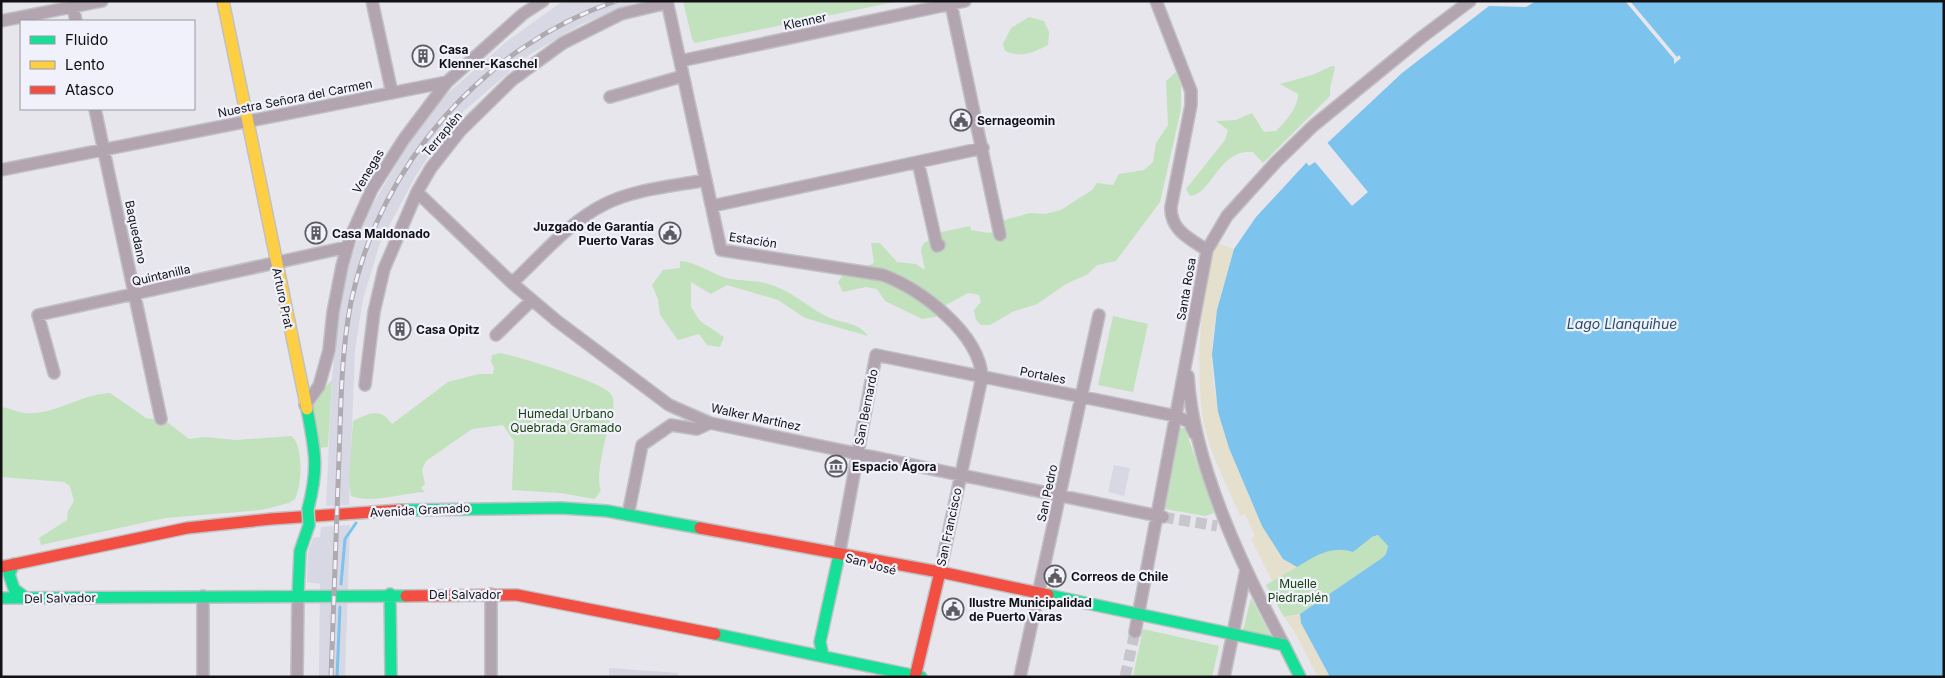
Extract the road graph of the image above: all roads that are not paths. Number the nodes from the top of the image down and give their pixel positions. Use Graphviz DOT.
graph roads {
  1 [pos="102,1"];
  2 [pos="223,1"];
  3 [pos="372,1"];
  4 [pos="520,1"];
  5 [pos="543,1"];
  6 [pos="966,1"];
  7 [pos="1156,1"];
  8 [pos="1470,1"];
  9 [pos="667,2"];
  10 [pos="951,4"];
  11 [pos="73,7"];
  12 [pos="523,14"];
  13 [pos="76,20"];
  14 [pos="1,21"];
  15 [pos="680,61"];
  16 [pos="683,76"];
  17 [pos="447,82"];
  18 [pos="392,93"];
  19 [pos="610,97"];
  20 [pos="95,110"];
  21 [pos="248,122"];
  22 [pos="983,148"];
  23 [pos="104,150"];
  24 [pos="918,162"];
  25 [pos="1,170"];
  26 [pos="706,180"];
  27 [pos="417,192"];
  28 [pos="712,206"];
  29 [pos="1000,235"];
  30 [pos="939,245"];
  31 [pos="347,247"];
  32 [pos="1207,250"];
  33 [pos="276,263"];
  34 [pos="512,283"];
  35 [pos="135,295"];
  36 [pos="532,300"];
  37 [pos="1099,315"];
  38 [pos="496,335"];
  39 [pos="876,355"];
  40 [pos="1188,356"];
  41 [pos="54,373"];
  42 [pos="982,377"];
  43 [pos="365,385"];
  44 [pos="1081,397"];
  45 [pos="305,405"];
  46 [pos="1176,416"];
  47 [pos="161,419"];
  48 [pos="710,423"];
  49 [pos="1195,434"];
  50 [pos="858,452"];
  51 [pos="960,474"];
  52 [pos="1060,496"];
  53 [pos="628,515"];
  54 [pos="1160,516"];
  55 [pos="839,555"];
  56 [pos="14,564"];
  57 [pos="1,568"];
  58 [pos="1246,570"];
  59 [pos="939,577"];
  60 [pos="390,594"];
  61 [pos="491,594"];
  62 [pos="298,595"];
  63 [pos="203,596"];
  64 [pos="1,598"];
  65 [pos="26,598"];
  66 [pos="1038,598"];
  67 [pos="1137,623"];
  68 [pos="821,636"];
  69 [pos="1232,639"];
  70 [pos="1284,645"];
  71 [pos="802,652"];
  72 [pos="823,656"];
  73 [pos="1289,656"];
  74 [pos="917,676"];
  75 [pos="203,677"];
  76 [pos="297,677"];
  77 [pos="391,677"];
  78 [pos="491,677"];
  79 [pos="1020,677"];
  80 [pos="1224,677"];
  81 [pos="1300,677"];
  1 -- 11 [label="street"];
  2 -- 21 [label="main road, Arturo Prat"];
  3 -- 18 [label="street"];
  4 -- 12 [label="street"];
  5 -- 12 [label="street, Venegas"];
  6 -- 10 [label="street, Klenner"];
  7 -- 32 [label="street"];
  8 -- 32 [label="street, Santa Rosa"];
  9 -- 15 [label="street, Estación"];
  9 -- 27 [label="street, Terraplén"];
  10 -- 15 [label="street, Klenner"];
  10 -- 22 [label="street"];
  11 -- 13 [label="street"];
  11 -- 14 [label="street"];
  12 -- 17 [label="street, Venegas"];
  15 -- 16 [label="street, Estación"];
  16 -- 19 [label="street"];
  16 -- 26 [label="street, Estación"];
  17 -- 18 [label="street, Nuestra Señora del Carmen"];
  17 -- 31 [label="street, Venegas"];
  18 -- 21 [label="street, Nuestra Señora del Carmen"];
  20 -- 23 [label="street, Baquedano"];
  21 -- 23 [label="street, Nuestra Señora del Carmen"];
  21 -- 33 [label="main road, Arturo Prat"];
  22 -- 24 [label="street"];
  22 -- 29 [label="street"];
  23 -- 25 [label="street, Nuestra Señora del Carmen"];
  23 -- 35 [label="street, Baquedano"];
  24 -- 28 [label="street"];
  24 -- 30 [label="street"];
  26 -- 28 [label="street, Estación"];
  26 -- 34 [label="street"];
  27 -- 34 [label="street, Walker Martínez"];
  27 -- 43 [label="street, Terraplén"];
  28 -- 42 [label="street, Estación"];
  31 -- 33 [label="street, Quintanilla"];
  31 -- 45 [label="street, Venegas"];
  32 -- 40 [label="street, Santa Rosa"];
  33 -- 35 [label="street, Quintanilla"];
  33 -- 45 [label="main road, Arturo Prat"];
  34 -- 36 [label="street, Walker Martínez"];
  35 -- 41 [label="street, Quintanilla"];
  35 -- 47 [label="street, Baquedano"];
  36 -- 38 [label="street"];
  36 -- 48 [label="street, Walker Martínez"];
  37 -- 44 [label="street, San Pedro"];
  39 -- 42 [label="street, Portales"];
  39 -- 50 [label="street, San Bernardo"];
  40 -- 46 [label="street, Santa Rosa"];
  40 -- 49 [label="street"];
  42 -- 44 [label="street, Portales"];
  42 -- 51 [label="street, San Francisco"];
  44 -- 46 [label="street, Portales"];
  44 -- 52 [label="street, San Pedro"];
  45 -- 62 [label="main road, Arturo Prat, bridge"];
  46 -- 49 [label="street"];
  46 -- 54 [label="street, Santa Rosa"];
  48 -- 50 [label="street, Walker Martínez"];
  48 -- 53 [label="street"];
  49 -- 58 [label="street"];
  50 -- 51 [label="street, Walker Martínez"];
  50 -- 55 [label="street, San Bernardo"];
  51 -- 52 [label="street, Walker Martínez"];
  51 -- 59 [label="street, San Francisco"];
  52 -- 54 [label="street, Walker Martínez"];
  52 -- 66 [label="street, San Pedro"];
  53 -- 55 [label="main road, Avenida Gramado"];
  53 -- 56 [label="main road, Avenida Gramado"];
  54 -- 67 [label="street, Santa Rosa"];
  55 -- 59 [label="main road, San José"];
  55 -- 68 [label="main road, San Bernardo"];
  56 -- 57 [label="main road, Avenida Gramado"];
  56 -- 65 [label="main road"];
  58 -- 69 [label="street"];
  58 -- 70 [label="street"];
  59 -- 66 [label="main road, San José"];
  59 -- 74 [label="main road, San Francisco"];
  60 -- 61 [label="main road, Del Salvador"];
  60 -- 62 [label="main road, Del Salvador"];
  60 -- 77 [label="main road"];
  61 -- 71 [label="main road, Del Salvador"];
  61 -- 78 [label="street"];
  62 -- 63 [label="main road, Del Salvador"];
  62 -- 76 [label="street"];
  63 -- 65 [label="main road, Del Salvador"];
  63 -- 75 [label="street"];
  64 -- 65 [label="main road, Del Salvador"];
  66 -- 67 [label="main road, San José"];
  66 -- 79 [label="street, San Pedro"];
  67 -- 69 [label="main road, San José"];
  68 -- 71 [label="main road"];
  68 -- 72 [label="main road, San Bernardo"];
  69 -- 70 [label="main road, San José"];
  69 -- 73 [label="main road, San José"];
  69 -- 80 [label="street"];
  70 -- 73 [label="main road"];
  71 -- 72 [label="main road, Del Salvador"];
  72 -- 74 [label="main road, Del Salvador"];
  73 -- 81 [label="main road"];
}
